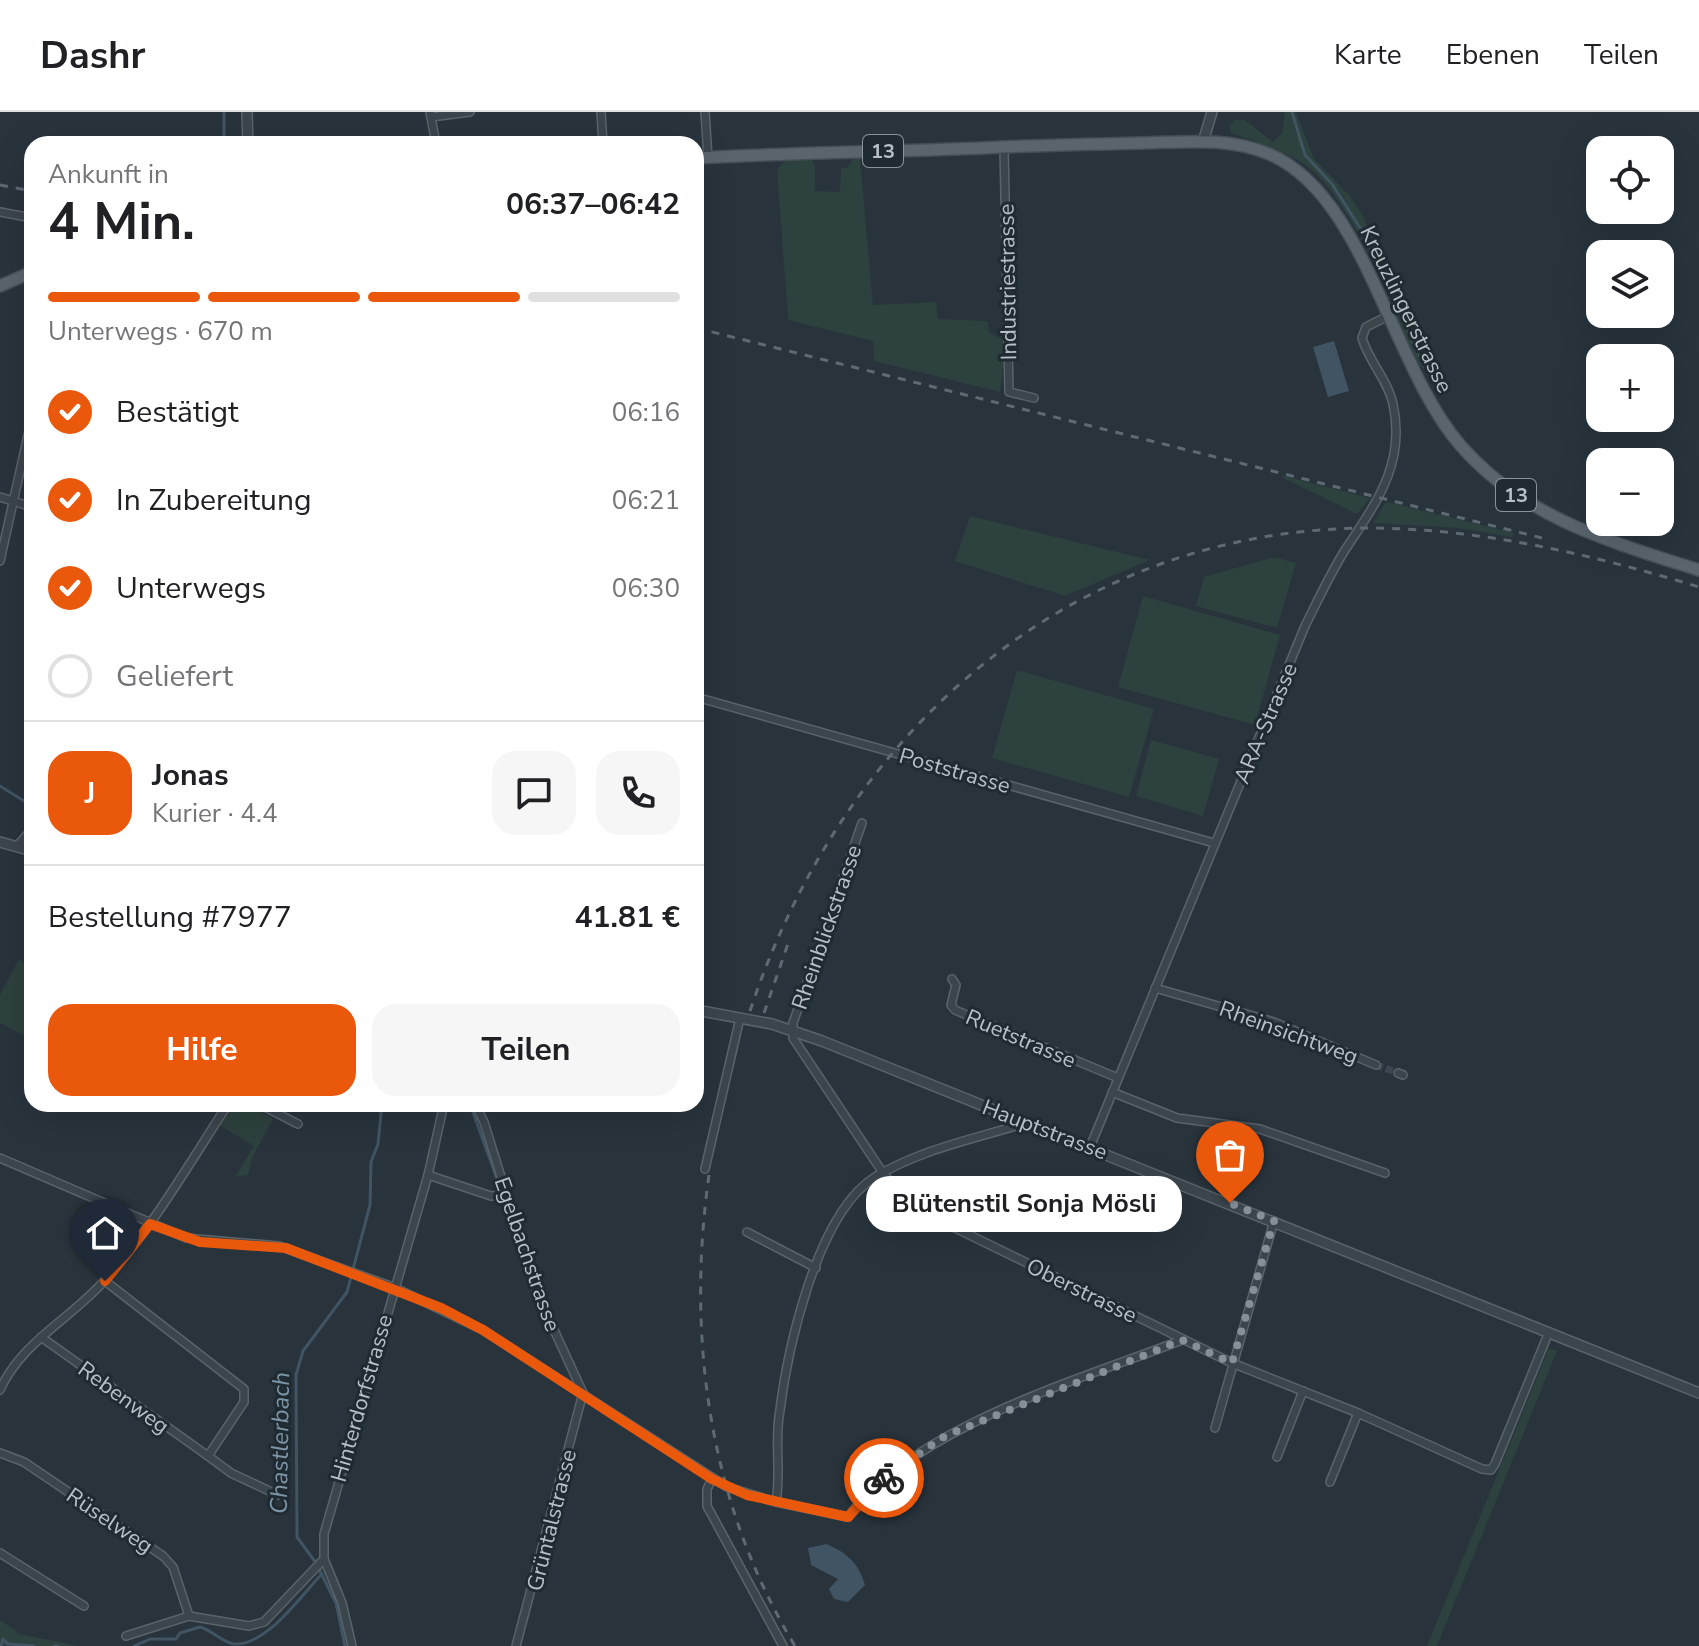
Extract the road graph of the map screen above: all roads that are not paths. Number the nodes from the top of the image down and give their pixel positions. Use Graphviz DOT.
graph roads {
  1 [pos="247,112"];
  2 [pos="470,112"];
  3 [pos="601,112"];
  4 [pos="705,112"];
  5 [pos="1212,112"];
  6 [pos="431,115"];
  7 [pos="248,136"];
  8 [pos="435,136"];
  9 [pos="602,136"];
  10 [pos="703,136"];
  11 [pos="1203,142"];
  12 [pos="1004,147"];
  13 [pos="704,158"];
  14 [pos="0,212"];
  15 [pos="24,216"];
  16 [pos="24,276"];
  17 [pos="0,286"];
  18 [pos="1386,317"];
  19 [pos="1034,398"];
  20 [pos="24,453"];
  21 [pos="0,497"];
  22 [pos="13,502"];
  23 [pos="24,505"];
  24 [pos="0,561"];
  25 [pos="1699,570"];
  26 [pos="704,699"];
  27 [pos="862,823"];
  28 [pos="24,838"];
  29 [pos="0,842"];
  30 [pos="1214,843"];
  31 [pos="17,846"];
  32 [pos="24,848"];
  33 [pos="952,979"];
  34 [pos="1155,988"];
  35 [pos="704,1011"];
  36 [pos="740,1018"];
  37 [pos="793,1031"];
  38 [pos="1376,1065"];
  39 [pos="1118,1078"];
  40 [pos="1112,1092"];
  41 [pos="223,1112"];
  42 [pos="275,1112"];
  43 [pos="442,1112"];
  44 [pos="479,1112"];
  45 [pos="1027,1122"];
  46 [pos="298,1124"];
  47 [pos="1090,1147"];
  48 [pos="0,1158"];
  49 [pos="705,1169"];
  50 [pos="883,1173"];
  51 [pos="1385,1173"];
  52 [pos="428,1175"];
  53 [pos="507,1195"];
  54 [pos="1274,1221"];
  55 [pos="150,1224"];
  56 [pos="747,1232"];
  57 [pos="816,1268"];
  58 [pos="105,1281"];
  59 [pos="393,1287"];
  60 [pos="1549,1332"];
  61 [pos="41,1337"];
  62 [pos="1182,1340"];
  63 [pos="1232,1363"];
  64 [pos="0,1390"];
  65 [pos="1303,1391"];
  66 [pos="583,1393"];
  67 [pos="1699,1393"];
  68 [pos="1358,1413"];
  69 [pos="1215,1428"];
  70 [pos="0,1453"];
  71 [pos="208,1456"];
  72 [pos="1277,1457"];
  73 [pos="712,1479"];
  74 [pos="1330,1482"];
  75 [pos="278,1495"];
  76 [pos="776,1502"];
  77 [pos="0,1553"];
  78 [pos="320,1564"];
  79 [pos="84,1606"];
  80 [pos="189,1616"];
  81 [pos="126,1636"];
  82 [pos="352,1646"];
  83 [pos="516,1646"];
  84 [pos="783,1646"];
  1 -- 7 [label="street"];
  2 -- 6 [label="street"];
  3 -- 9 [label="street"];
  4 -- 10 [label="street"];
  5 -- 11 [label="street"];
  6 -- 8 [label="street"];
  11 -- 12 [label="main road, 13"];
  11 -- 18 [label="main road, Kreuzlingerstrasse / 13"];
  12 -- 13 [label="main road, 13"];
  12 -- 19 [label="street, Industriestrasse"];
  14 -- 15 [label="street"];
  16 -- 17 [label="main road"];
  18 -- 25 [label="main road, Kreuzlingerstrasse / 13"];
  18 -- 30 [label="street, ARA-Strasse"];
  20 -- 22 [label="street"];
  21 -- 22 [label="street"];
  22 -- 23 [label="street"];
  22 -- 24 [label="street"];
  26 -- 30 [label="street, Poststrasse"];
  27 -- 37 [label="street, Rheinblickstrasse"];
  28 -- 31 [label="street"];
  29 -- 31 [label="street"];
  30 -- 34 [label="street, ARA-Strasse"];
  31 -- 32 [label="street"];
  33 -- 39 [label="street, Ruetstrasse"];
  34 -- 38 [label="street, Rheinsichtweg"];
  34 -- 39 [label="street, ARA-Strasse"];
  35 -- 36 [label="street, Hauptstrasse"];
  36 -- 37 [label="street, Hauptstrasse"];
  36 -- 49 [label="street"];
  37 -- 45 [label="street, Hauptstrasse"];
  37 -- 50 [label="street, Oberstrasse"];
  39 -- 40 [label="street, ARA-Strasse"];
  40 -- 47 [label="street, ARA-Strasse"];
  40 -- 51 [label="street"];
  41 -- 55 [label="street"];
  42 -- 46 [label="street"];
  43 -- 52 [label="street, Hinterdorfstrasse"];
  44 -- 53 [label="street, Egelbachstrasse"];
  45 -- 47 [label="street, Hauptstrasse"];
  45 -- 50 [label="street"];
  47 -- 54 [label="street, Hauptstrasse"];
  48 -- 55 [label="street"];
  50 -- 57 [label="street"];
  50 -- 62 [label="street, Oberstrasse"];
  52 -- 53 [label="street"];
  52 -- 59 [label="street, Hinterdorfstrasse"];
  53 -- 66 [label="street, Egelbachstrasse"];
  54 -- 60 [label="street, Hauptstrasse"];
  54 -- 63 [label="street"];
  55 -- 58 [label="street"];
  55 -- 59 [label="street"];
  56 -- 57 [label="street"];
  57 -- 76 [label="street"];
  58 -- 61 [label="street"];
  58 -- 71 [label="street"];
  59 -- 66 [label="street"];
  59 -- 78 [label="street, Hinterdorfstrasse"];
  60 -- 67 [label="street, Hauptstrasse"];
  60 -- 68 [label="street, Oberstrasse"];
  61 -- 64 [label="street"];
  61 -- 71 [label="street, Rebenweg"];
  62 -- 63 [label="street, Oberstrasse"];
  62 -- 76 [label="street"];
  63 -- 65 [label="street, Oberstrasse"];
  63 -- 69 [label="street"];
  65 -- 68 [label="street, Oberstrasse"];
  65 -- 72 [label="street"];
  66 -- 73 [label="street"];
  66 -- 83 [label="street, Grüntalstrasse"];
  68 -- 74 [label="street"];
  70 -- 80 [label="street, Rüselweg"];
  71 -- 75 [label="street, Rebenweg"];
  73 -- 76 [label="street"];
  73 -- 84 [label="street"];
  77 -- 79 [label="street"];
  78 -- 80 [label="street"];
  78 -- 82 [label="street, Hinterdorfstrasse"];
  80 -- 81 [label="street"];
}
